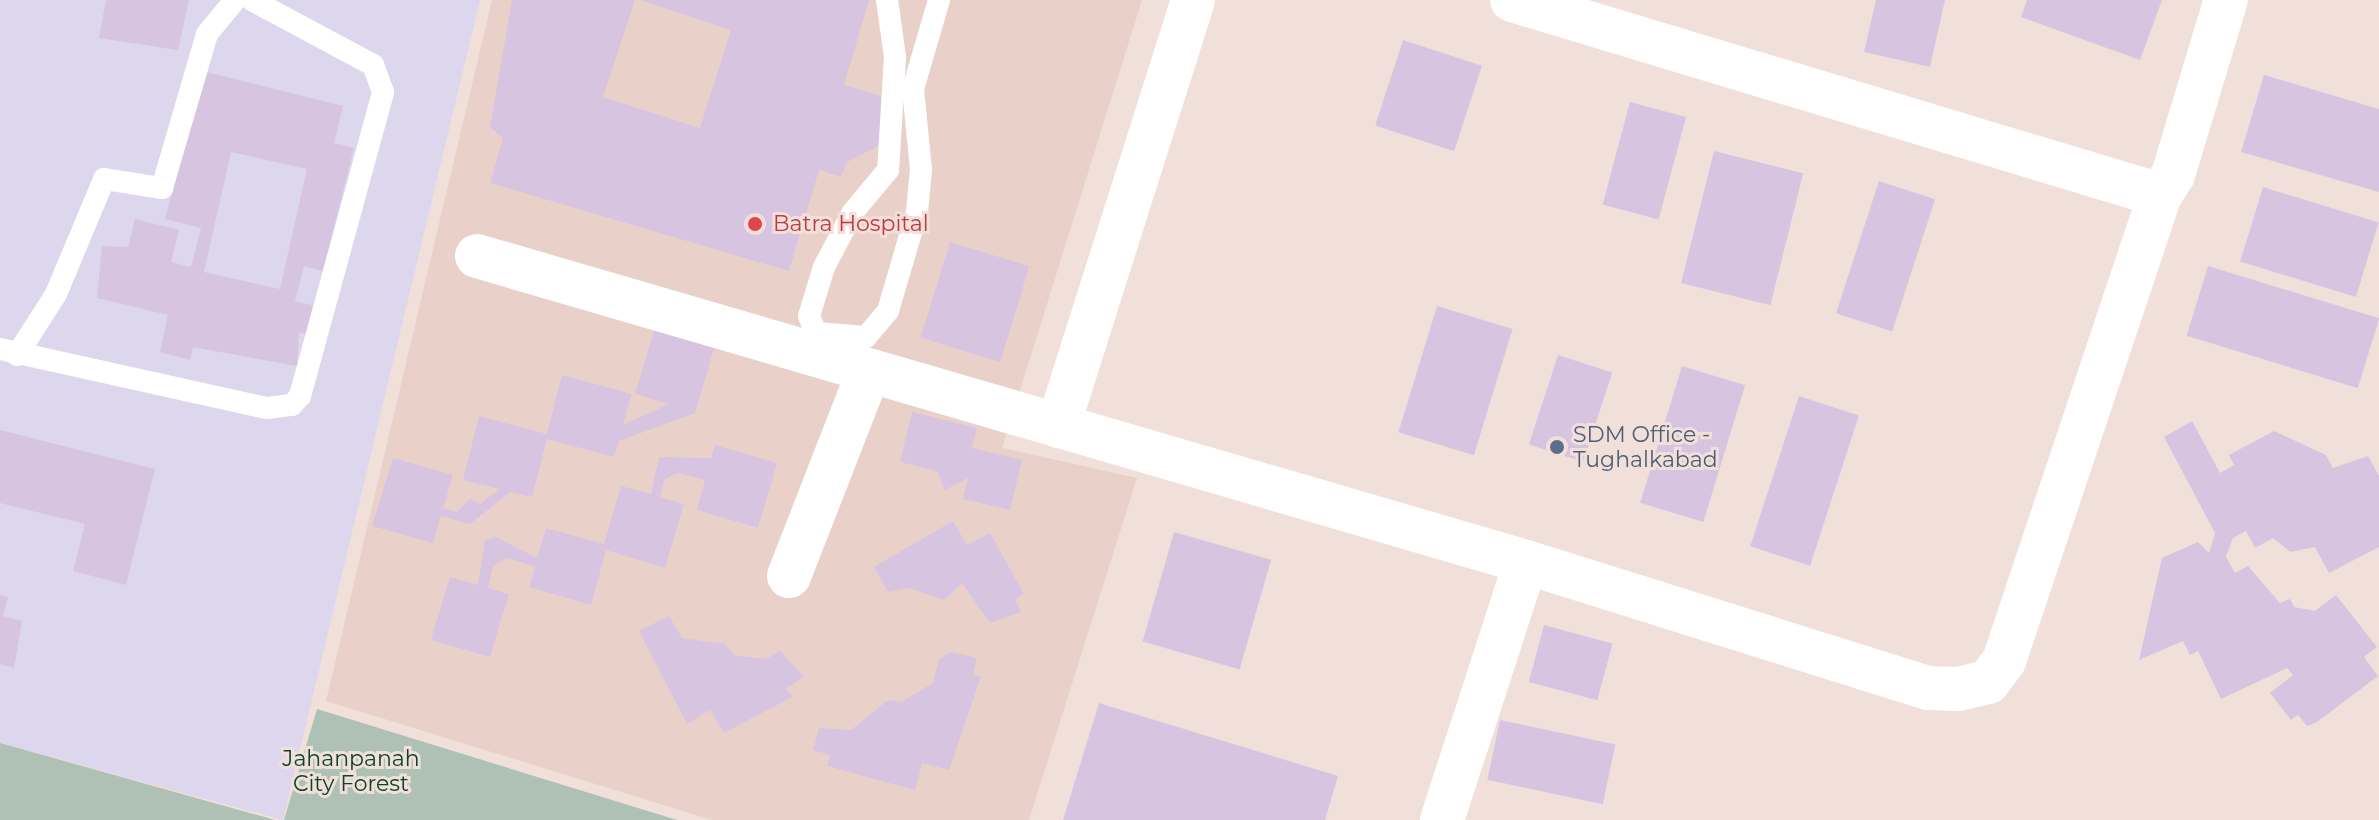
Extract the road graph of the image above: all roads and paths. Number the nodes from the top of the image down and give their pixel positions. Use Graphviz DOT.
graph roads {
  1 [pos="235,0"];
  2 [pos="252,0"];
  3 [pos="887,0"];
  4 [pos="939,0"];
  5 [pos="1193,0"];
  6 [pos="1512,0"];
  7 [pos="2226,0"];
  8 [pos="2160,195"];
  9 [pos="477,256"];
  10 [pos="9,352"];
  11 [pos="869,371"];
  12 [pos="1058,426"];
  13 [pos="1526,562"];
  14 [pos="789,576"];
  15 [pos="1442,820"];
  1 -- 10 [label="lane"];
  2 -- 10 [label="lane"];
  3 -- 4 [label="lane"];
  5 -- 12 [label="street"];
  6 -- 8 [label="street"];
  7 -- 8 [label="street"];
  8 -- 13 [label="street"];
  9 -- 11 [label="street"];
  11 -- 12 [label="street"];
  11 -- 14 [label="street"];
  12 -- 13 [label="street"];
  13 -- 15 [label="street"];
}
